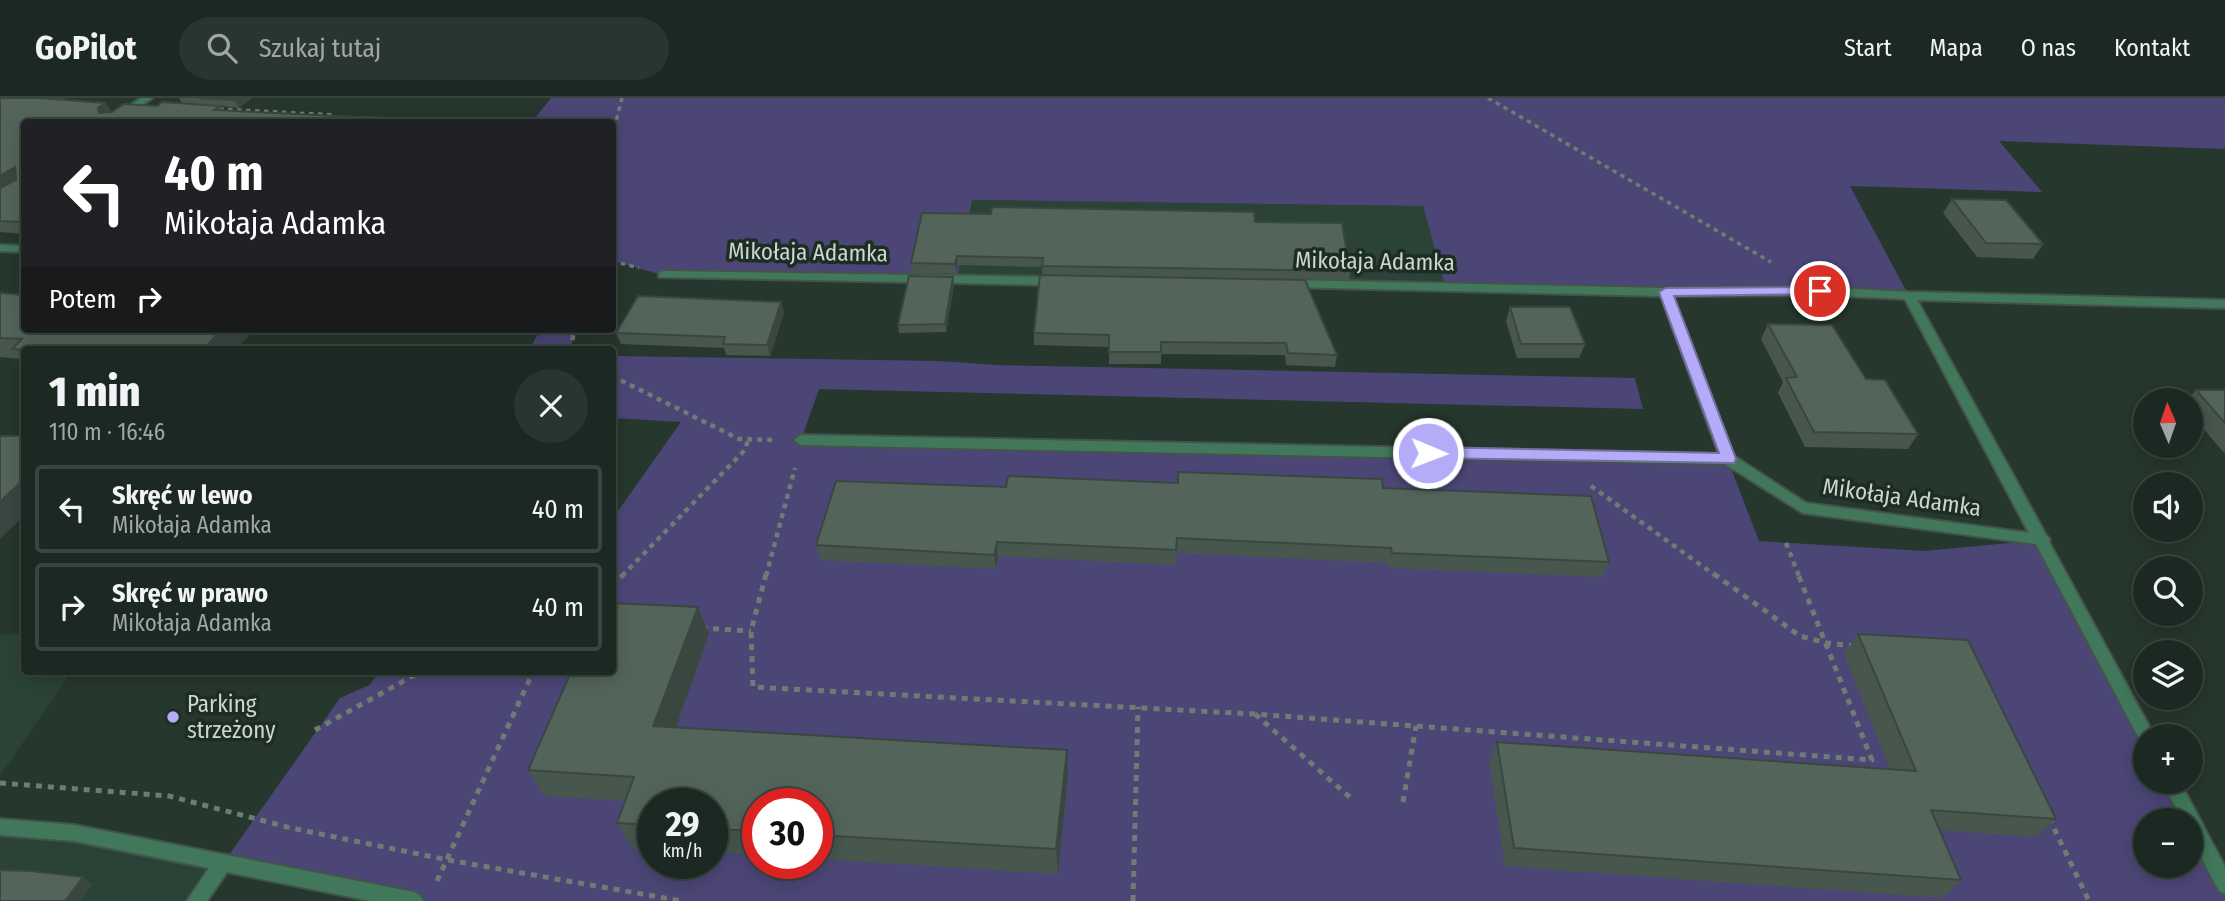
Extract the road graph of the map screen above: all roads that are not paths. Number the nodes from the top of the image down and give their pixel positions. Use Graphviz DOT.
graph roads {
  1 [pos="147,103"];
  2 [pos="344,117"];
  3 [pos="116,119"];
  4 [pos="361,119"];
  5 [pos="0,248"];
  6 [pos="21,249"];
  7 [pos="663,275"];
  8 [pos="1069,281"];
  9 [pos="1278,284"];
  10 [pos="1666,292"];
  11 [pos="1909,296"];
  12 [pos="2225,304"];
  13 [pos="801,440"];
  14 [pos="1728,459"];
  15 [pos="2042,540"];
  16 [pos="2140,724"];
  17 [pos="0,827"];
  18 [pos="2203,844"];
  19 [pos="224,862"];
  20 [pos="2225,885"];
  21 [pos="196,901"];
  22 [pos="414,901"];
  1 -- 3 [label="street"];
  2 -- 4 [label="street"];
  5 -- 6 [label="street"];
  7 -- 8 [label="street, Mikołaja Adamka"];
  9 -- 10 [label="street, Mikołaja Adamka"];
  10 -- 11 [label="street, Mikołaja Adamka"];
  10 -- 14 [label="street"];
  11 -- 12 [label="street, Mikołaja Adamka"];
  11 -- 15 [label="street, Mikołaja Adamka"];
  13 -- 14 [label="street"];
  14 -- 15 [label="street, Mikołaja Adamka"];
  15 -- 16 [label="street, Mikołaja Adamka"];
  17 -- 19 [label="street"];
  18 -- 20 [label="street"];
  19 -- 21 [label="street"];
  19 -- 22 [label="street"];
}
